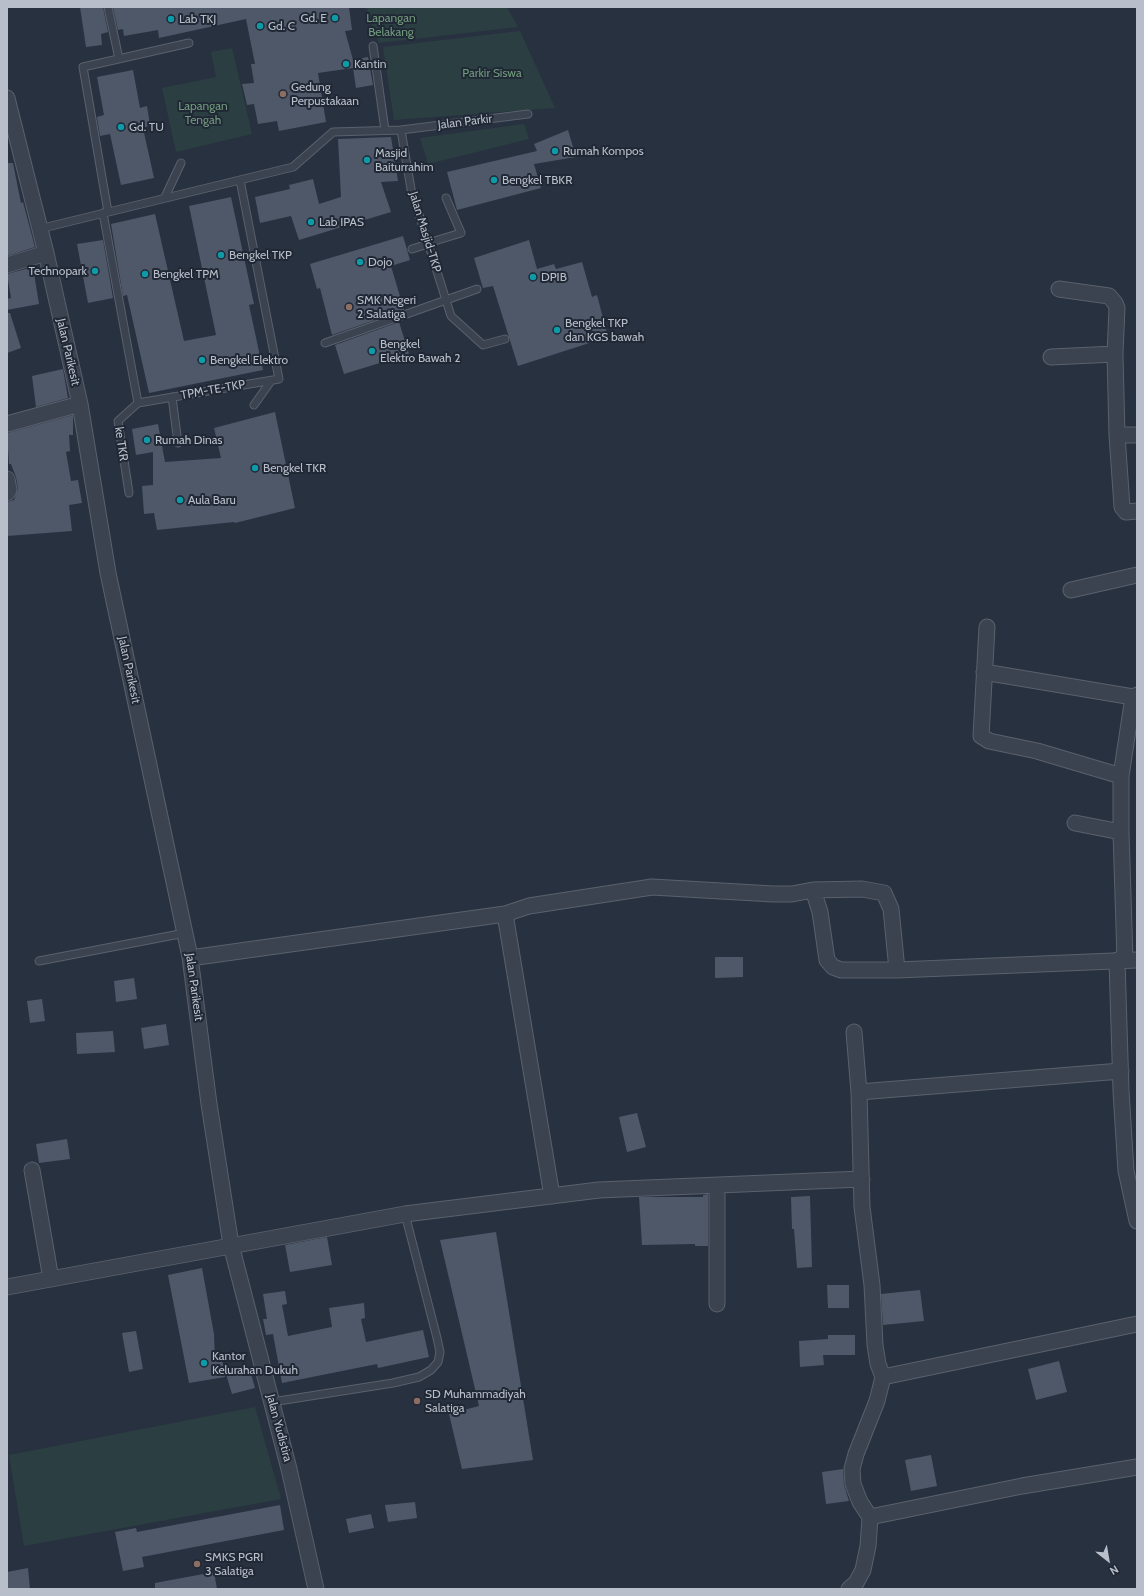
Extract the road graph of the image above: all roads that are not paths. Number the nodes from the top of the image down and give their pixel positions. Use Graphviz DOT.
graph roads {
  1 [pos="108,7"];
  2 [pos="189,43"];
  3 [pos="373,46"];
  4 [pos="118,59"];
  5 [pos="7,98"];
  6 [pos="528,114"];
  7 [pos="385,130"];
  8 [pos="401,130"];
  9 [pos="181,163"];
  10 [pos="240,180"];
  11 [pos="165,198"];
  12 [pos="446,198"];
  13 [pos="106,212"];
  14 [pos="40,229"];
  15 [pos="428,243"];
  16 [pos="412,249"];
  17 [pos="46,253"];
  18 [pos="7,265"];
  19 [pos="477,289"];
  20 [pos="1059,290"];
  21 [pos="447,302"];
  22 [pos="505,339"];
  23 [pos="325,343"];
  24 [pos="1115,354"];
  25 [pos="1051,357"];
  26 [pos="271,380"];
  27 [pos="172,397"];
  28 [pos="138,403"];
  29 [pos="80,404"];
  30 [pos="254,405"];
  31 [pos="7,424"];
  32 [pos="1117,435"];
  33 [pos="1137,435"];
  34 [pos="178,443"];
  35 [pos="7,480"];
  36 [pos="7,492"];
  37 [pos="129,494"];
  38 [pos="1137,511"];
  39 [pos="1137,575"];
  40 [pos="1071,590"];
  41 [pos="987,627"];
  42 [pos="984,672"];
  43 [pos="1135,696"];
  44 [pos="1121,776"];
  45 [pos="1075,823"];
  46 [pos="1121,832"];
  47 [pos="813,890"];
  48 [pos="505,914"];
  49 [pos="185,933"];
  50 [pos="190,958"];
  51 [pos="1126,960"];
  52 [pos="39,961"];
  53 [pos="897,970"];
  54 [pos="854,1032"];
  55 [pos="1120,1070"];
  56 [pos="859,1092"];
  57 [pos="32,1170"];
  58 [pos="862,1179"];
  59 [pos="717,1186"];
  60 [pos="552,1196"];
  61 [pos="405,1214"];
  62 [pos="1137,1221"];
  63 [pos="231,1245"];
  64 [pos="51,1279"];
  65 [pos="7,1287"];
  66 [pos="717,1304"];
  67 [pos="1137,1324"];
  68 [pos="883,1377"];
  69 [pos="272,1402"];
  70 [pos="1137,1467"];
  71 [pos="870,1517"];
  72 [pos="316,1589"];
  73 [pos="849,1589"];
  1 -- 4 [label="lane"];
  2 -- 4 [label="lane"];
  3 -- 7 [label="lane"];
  4 -- 13 [label="lane"];
  5 -- 14 [label="street, Jalan Parikesit"];
  6 -- 8 [label="lane, Jalan Parkir"];
  7 -- 8 [label="lane"];
  7 -- 10 [label="lane"];
  8 -- 15 [label="lane, Jalan Masjid-TKP"];
  9 -- 11 [label="lane"];
  10 -- 11 [label="lane"];
  10 -- 26 [label="lane"];
  11 -- 13 [label="lane"];
  12 -- 15 [label="lane"];
  13 -- 14 [label="lane"];
  13 -- 28 [label="lane"];
  14 -- 17 [label="street, Jalan Parikesit"];
  15 -- 16 [label="lane"];
  15 -- 21 [label="lane, Jalan Masjid-TKP"];
  17 -- 18 [label="street"];
  17 -- 29 [label="street, Jalan Parikesit"];
  19 -- 21 [label="lane"];
  20 -- 24 [label="street"];
  21 -- 22 [label="lane, Jalan Masjid-TKP"];
  21 -- 23 [label="lane"];
  24 -- 25 [label="street"];
  24 -- 32 [label="street"];
  26 -- 27 [label="lane, TPM-TE-TKP"];
  26 -- 30 [label="lane"];
  27 -- 28 [label="lane, TPM-TE-TKP"];
  27 -- 34 [label="lane"];
  28 -- 37 [label="lane, ke TKR"];
  29 -- 31 [label="street"];
  29 -- 49 [label="street, Jalan Parikesit"];
  32 -- 33 [label="street"];
  32 -- 38 [label="street"];
  35 -- 36 [label="street"];
  39 -- 40 [label="street"];
  41 -- 42 [label="street"];
  42 -- 43 [label="street"];
  42 -- 44 [label="street"];
  43 -- 44 [label="street"];
  44 -- 46 [label="street"];
  45 -- 46 [label="street"];
  46 -- 51 [label="street"];
  47 -- 48 [label="street"];
  47 -- 53 [label="street"];
  47 -- 53 [label="street"];
  48 -- 50 [label="street"];
  48 -- 60 [label="street"];
  49 -- 50 [label="street, Jalan Parikesit"];
  49 -- 52 [label="lane"];
  50 -- 63 [label="street, Jalan Parikesit"];
  51 -- 53 [label="street"];
  51 -- 55 [label="street"];
  54 -- 56 [label="street"];
  55 -- 56 [label="street"];
  55 -- 62 [label="street"];
  56 -- 58 [label="street"];
  57 -- 64 [label="street"];
  58 -- 59 [label="street"];
  58 -- 68 [label="street"];
  59 -- 60 [label="street"];
  59 -- 66 [label="street"];
  60 -- 61 [label="street"];
  61 -- 63 [label="street"];
  61 -- 69 [label="lane"];
  63 -- 64 [label="street"];
  63 -- 69 [label="street, Jalan Yudistira"];
  64 -- 65 [label="street"];
  67 -- 68 [label="street"];
  68 -- 71 [label="street"];
  69 -- 72 [label="street, Jalan Yudistira"];
  70 -- 71 [label="street"];
  71 -- 73 [label="street"];
}
